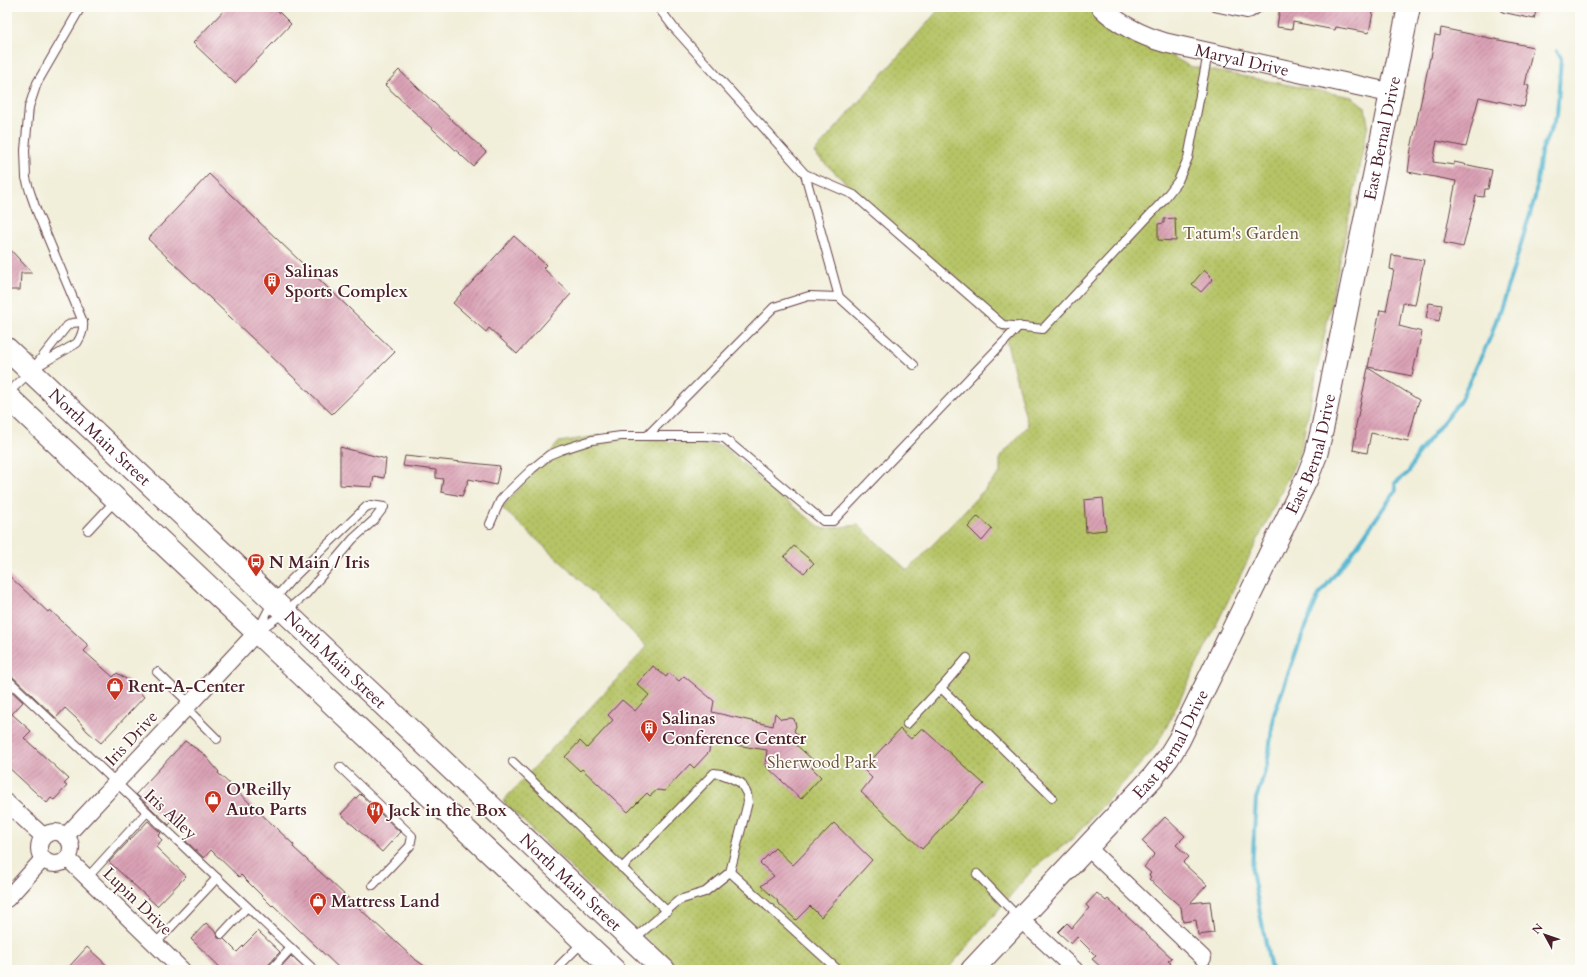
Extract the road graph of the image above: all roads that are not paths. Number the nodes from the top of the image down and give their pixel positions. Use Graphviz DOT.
graph roads {
  1 [pos="81,7"];
  2 [pos="658,7"];
  3 [pos="1101,7"];
  4 [pos="1215,7"];
  5 [pos="1260,7"];
  6 [pos="1409,7"];
  7 [pos="1208,53"];
  8 [pos="1390,93"];
  9 [pos="805,174"];
  10 [pos="839,296"];
  11 [pos="82,322"];
  12 [pos="1019,326"];
  13 [pos="7,349"];
  14 [pos="914,365"];
  15 [pos="31,371"];
  16 [pos="7,396"];
  17 [pos="648,435"];
  18 [pos="116,500"];
  19 [pos="490,524"];
  20 [pos="88,530"];
  21 [pos="341,531"];
  22 [pos="353,539"];
  23 [pos="279,606"];
  24 [pos="257,632"];
  25 [pos="967,658"];
  26 [pos="157,672"];
  27 [pos="7,679"];
  28 [pos="941,688"];
  29 [pos="188,706"];
  30 [pos="907,724"];
  31 [pos="217,739"];
  32 [pos="512,762"];
  33 [pos="340,767"];
  34 [pos="115,782"];
  35 [pos="1052,797"];
  36 [pos="7,803"];
  37 [pos="147,812"];
  38 [pos="43,836"];
  39 [pos="65,836"];
  40 [pos="1087,847"];
  41 [pos="43,859"];
  42 [pos="68,859"];
  43 [pos="622,868"];
  44 [pos="730,872"];
  45 [pos="977,874"];
  46 [pos="87,878"];
  47 [pos="217,878"];
  48 [pos="373,885"];
  49 [pos="7,899"];
  50 [pos="247,907"];
  51 [pos="667,911"];
  52 [pos="1020,919"];
  53 [pos="222,934"];
  54 [pos="584,941"];
  55 [pos="633,941"];
  56 [pos="154,944"];
  57 [pos="291,948"];
  58 [pos="1202,958"];
  59 [pos="182,970"];
  60 [pos="271,970"];
  61 [pos="314,970"];
  62 [pos="563,970"];
  63 [pos="614,970"];
  64 [pos="664,970"];
  65 [pos="838,970"];
  66 [pos="972,970"];
  67 [pos="1075,970"];
  1 -- 11 [label="lane"];
  2 -- 9 [label="lane"];
  3 -- 7 [label="street, Maryal Drive"];
  4 -- 5 [label="lane"];
  6 -- 8 [label="main road, East Bernal Drive"];
  7 -- 8 [label="street, Maryal Drive"];
  7 -- 12 [label="lane"];
  8 -- 40 [label="main road, East Bernal Drive"];
  9 -- 10 [label="lane"];
  9 -- 12 [label="lane"];
  10 -- 14 [label="lane"];
  10 -- 17 [label="lane"];
  11 -- 15 [label="lane"];
  11 -- 15 [label="lane"];
  12 -- 17 [label="lane"];
  13 -- 15 [label="main road, North Main Street"];
  15 -- 16 [label="lane"];
  15 -- 23 [label="main road, North Main Street"];
  16 -- 18 [label="main road, North Main Street"];
  17 -- 19 [label="lane"];
  18 -- 20 [label="lane"];
  18 -- 24 [label="main road, North Main Street"];
  21 -- 22 [label="lane"];
  21 -- 22 [label="lane"];
  21 -- 23 [label="lane"];
  22 -- 23 [label="lane"];
  23 -- 24 [label="lane"];
  23 -- 24 [label="lane"];
  23 -- 55 [label="main road, North Main Street"];
  24 -- 29 [label="street, Iris Drive"];
  24 -- 54 [label="main road, North Main Street"];
  25 -- 28 [label="lane"];
  26 -- 29 [label="lane"];
  27 -- 34 [label="lane, Iris Alley"];
  28 -- 30 [label="lane"];
  28 -- 35 [label="lane"];
  29 -- 31 [label="lane"];
  29 -- 34 [label="street, Iris Drive"];
  32 -- 43 [label="lane"];
  33 -- 48 [label="lane"];
  34 -- 37 [label="lane, Iris Alley"];
  34 -- 39 [label="street, Iris Drive"];
  36 -- 38 [label="street"];
  37 -- 46 [label="lane"];
  37 -- 47 [label="lane, Iris Alley"];
  38 -- 39 [label="street"];
  38 -- 41 [label="street"];
  39 -- 42 [label="street"];
  40 -- 52 [label="main road, East Bernal Drive"];
  40 -- 58 [label="street"];
  41 -- 42 [label="street"];
  41 -- 49 [label="street"];
  42 -- 46 [label="street, Lupin Drive"];
  43 -- 44 [label="lane"];
  43 -- 51 [label="lane"];
  44 -- 51 [label="lane"];
  44 -- 65 [label="lane"];
  45 -- 52 [label="lane"];
  46 -- 56 [label="street, Lupin Drive"];
  47 -- 50 [label="lane, Iris Alley"];
  47 -- 56 [label="lane"];
  50 -- 53 [label="lane"];
  50 -- 57 [label="lane, Iris Alley"];
  51 -- 55 [label="lane"];
  52 -- 66 [label="main road, East Bernal Drive"];
  52 -- 67 [label="street"];
  54 -- 62 [label="lane"];
  54 -- 63 [label="main road, North Main Street"];
  55 -- 64 [label="main road, North Main Street"];
  56 -- 59 [label="street, Lupin Drive"];
  57 -- 60 [label="lane"];
  57 -- 61 [label="lane, Iris Alley"];
}
